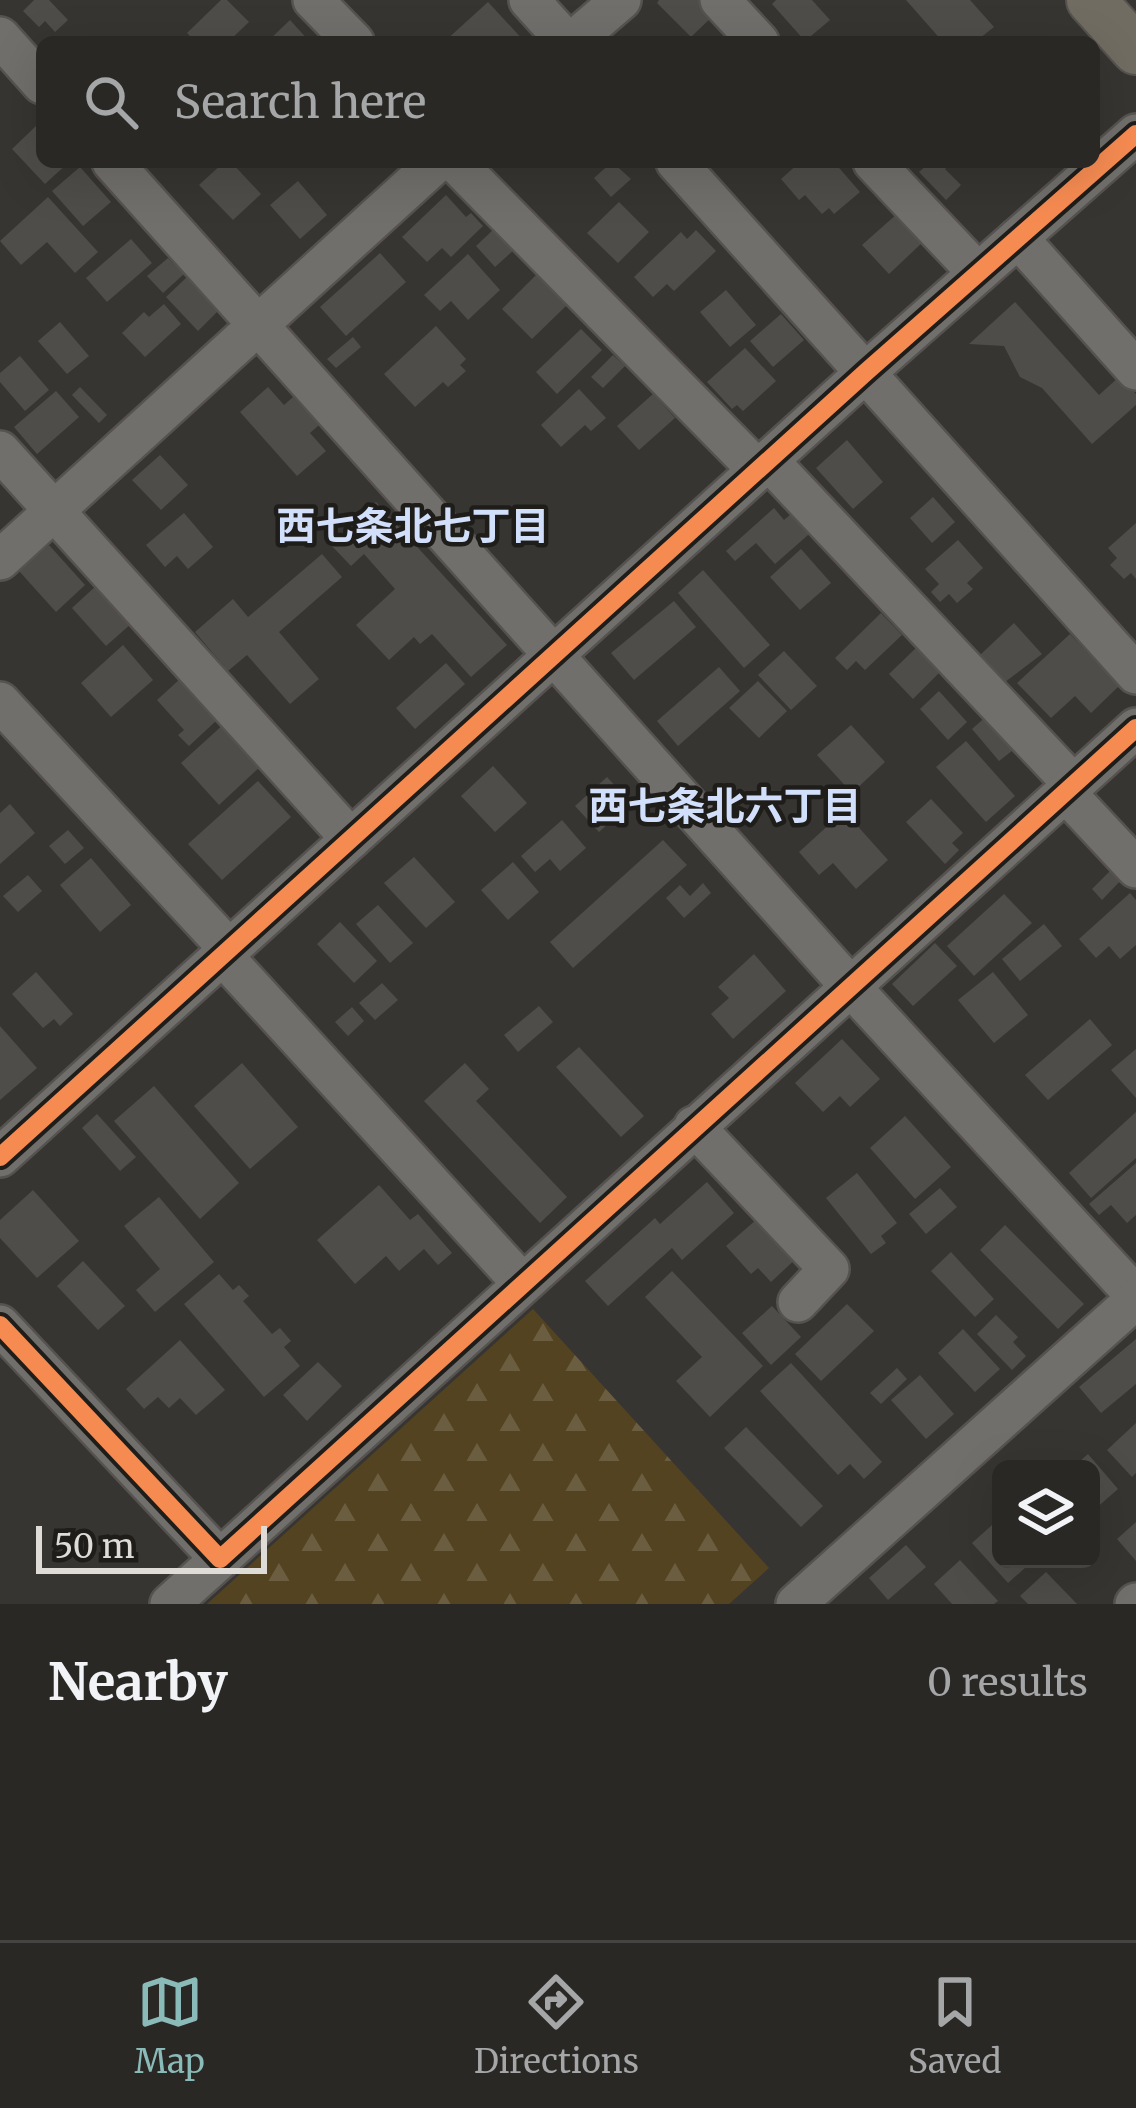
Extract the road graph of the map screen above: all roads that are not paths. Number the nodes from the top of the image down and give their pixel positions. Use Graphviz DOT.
graph roads {
  1 [pos="314,0"];
  2 [pos="529,0"];
  3 [pos="621,0"];
  4 [pos="719,0"];
  5 [pos="1091,0"];
  6 [pos="348,36"];
  7 [pos="564,36"];
  8 [pos="577,36"];
  9 [pos="753,36"];
  10 [pos="0,37"];
  11 [pos="1136,50"];
  12 [pos="36,77"];
  13 [pos="1136,134"];
  14 [pos="1100,166"];
  15 [pos="117,168"];
  16 [pos="430,168"];
  17 [pos="460,168"];
  18 [pos="681,168"];
  19 [pos="879,168"];
  20 [pos="1097,168"];
  21 [pos="1018,238"];
  22 [pos="978,273"];
  23 [pos="259,326"];
  24 [pos="1136,370"];
  25 [pos="866,372"];
  26 [pos="0,451"];
  27 [pos="763,465"];
  28 [pos="55,511"];
  29 [pos="0,560"];
  30 [pos="552,655"];
  31 [pos="1136,674"];
  32 [pos="0,702"];
  33 [pos="1136,728"];
  34 [pos="1069,788"];
  35 [pos="351,839"];
  36 [pos="1136,868"];
  37 [pos="227,953"];
  38 [pos="849,985"];
  39 [pos="694,1126"];
  40 [pos="0,1157"];
  41 [pos="522,1283"];
  42 [pos="1136,1298"];
  43 [pos="798,1302"];
  44 [pos="0,1324"];
  45 [pos="220,1559"];
  46 [pos="170,1604"];
  47 [pos="796,1604"];
  1 -- 6 [label="street"];
  2 -- 7 [label="street"];
  3 -- 8 [label="street"];
  4 -- 9 [label="street"];
  5 -- 11 [label="main road"];
  10 -- 12 [label="street"];
  13 -- 14 [label="street"];
  15 -- 23 [label="street"];
  16 -- 23 [label="street"];
  17 -- 27 [label="street"];
  18 -- 25 [label="street"];
  19 -- 22 [label="street"];
  20 -- 21 [label="street"];
  21 -- 22 [label="street"];
  21 -- 24 [label="street"];
  22 -- 25 [label="street"];
  23 -- 28 [label="street"];
  23 -- 30 [label="street"];
  25 -- 27 [label="street"];
  25 -- 31 [label="street"];
  26 -- 28 [label="street"];
  27 -- 30 [label="street"];
  27 -- 34 [label="street"];
  28 -- 29 [label="street"];
  28 -- 35 [label="street"];
  30 -- 35 [label="street"];
  30 -- 38 [label="street"];
  32 -- 37 [label="street"];
  33 -- 34 [label="street"];
  34 -- 36 [label="street"];
  34 -- 38 [label="street"];
  35 -- 37 [label="street"];
  37 -- 40 [label="street"];
  37 -- 41 [label="street"];
  38 -- 39 [label="street"];
  38 -- 42 [label="street"];
  39 -- 41 [label="street"];
  39 -- 43 [label="street"];
  41 -- 45 [label="street"];
  42 -- 47 [label="street"];
  44 -- 45 [label="street"];
  45 -- 46 [label="street"];
}
